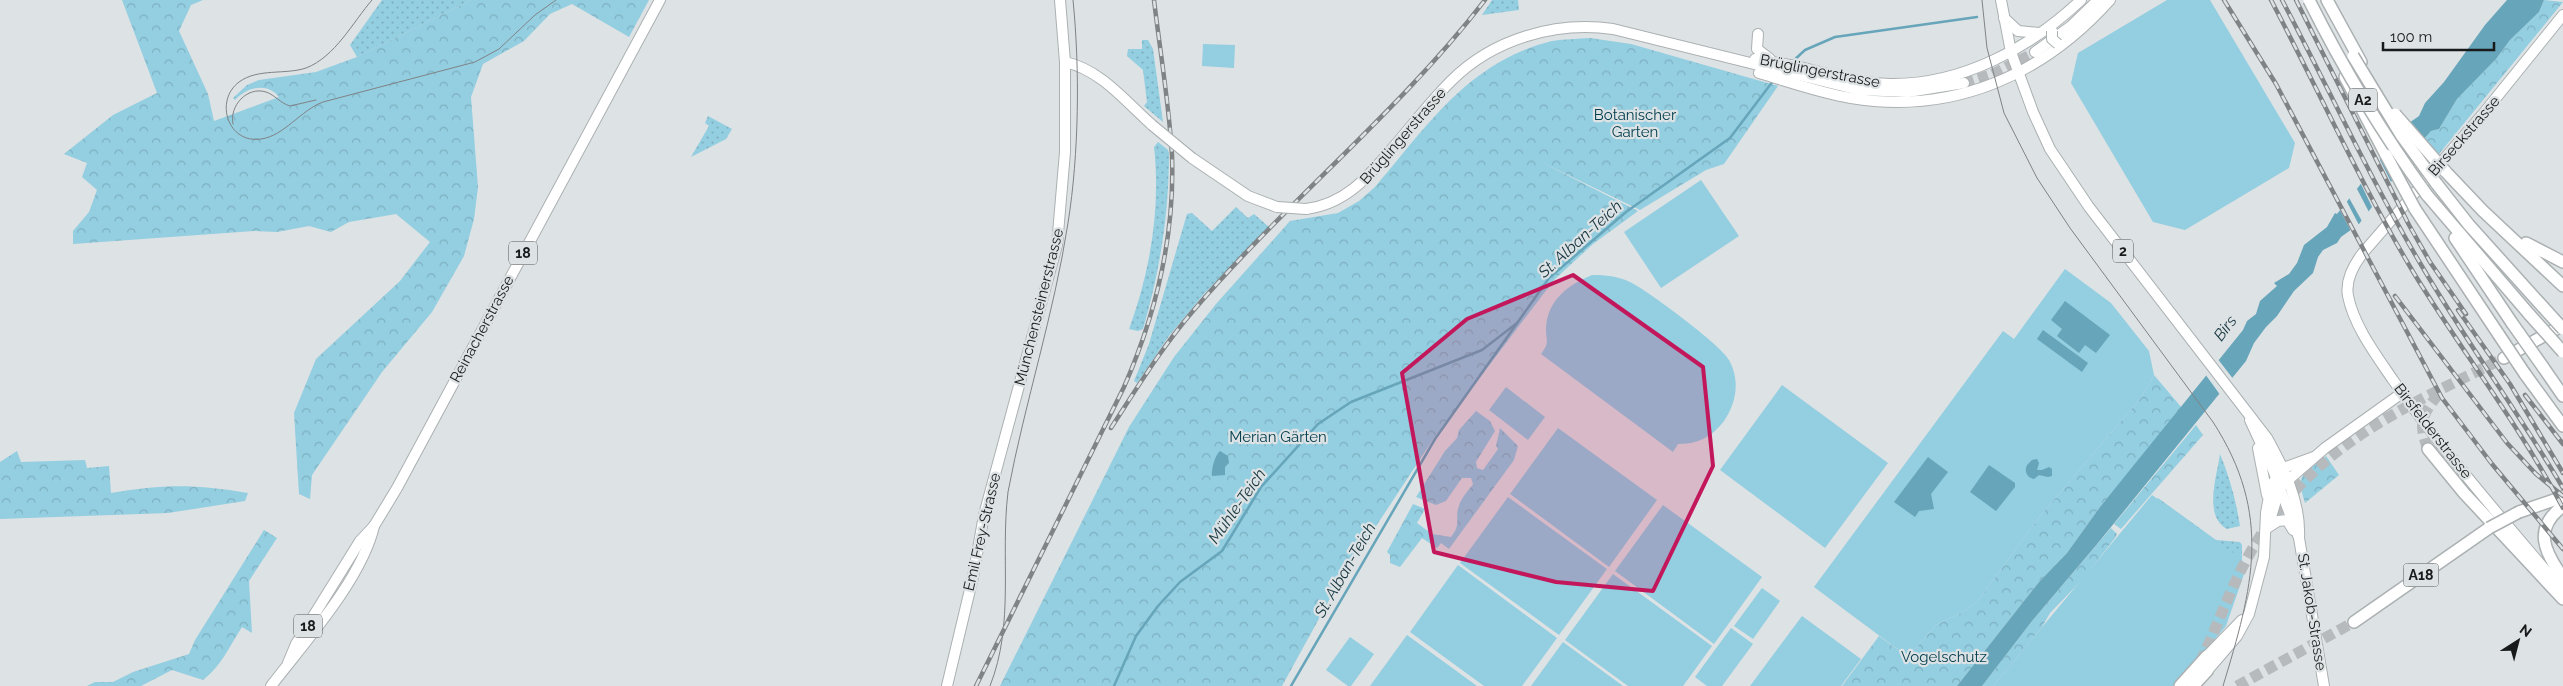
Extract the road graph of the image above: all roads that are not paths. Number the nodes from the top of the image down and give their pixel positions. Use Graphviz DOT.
graph roads {
  1 [pos="660,0"];
  2 [pos="1056,0"];
  3 [pos="1060,0"];
  4 [pos="2001,0"];
  5 [pos="2081,0"];
  6 [pos="2098,0"];
  7 [pos="2110,0"];
  8 [pos="2308,0"];
  9 [pos="2325,0"];
  10 [pos="2563,15"];
  11 [pos="2003,17"];
  12 [pos="2053,27"];
  13 [pos="2040,33"];
  14 [pos="1758,34"];
  15 [pos="2060,44"];
  16 [pos="2011,52"];
  17 [pos="2035,52"];
  18 [pos="1714,55"];
  19 [pos="1065,62"];
  20 [pos="1770,65"];
  21 [pos="2018,74"];
  22 [pos="1816,76"];
  23 [pos="1964,83"];
  24 [pos="2429,198"];
  25 [pos="2497,224"];
  26 [pos="2362,254"];
  27 [pos="2563,262"];
  28 [pos="2563,286"];
  29 [pos="2563,325"];
  30 [pos="2563,329"];
  31 [pos="2563,352"];
  32 [pos="2504,358"];
  33 [pos="2402,393"];
  34 [pos="2562,393"];
  35 [pos="2248,414"];
  36 [pos="2563,426"];
  37 [pos="2255,434"];
  38 [pos="2428,449"];
  39 [pos="2314,457"];
  40 [pos="998,463"];
  41 [pos="2283,469"];
  42 [pos="2281,482"];
  43 [pos="2563,497"];
  44 [pos="2267,499"];
  45 [pos="2563,506"];
  46 [pos="2267,529"];
  47 [pos="2300,540"];
  48 [pos="2563,578"];
  49 [pos="2563,591"];
  50 [pos="2563,599"];
  51 [pos="2253,605"];
  52 [pos="2354,622"];
  53 [pos="2222,643"];
  54 [pos="2207,656"];
  55 [pos="2207,670"];
  56 [pos="271,686"];
  57 [pos="947,686"];
  58 [pos="2180,686"];
  59 [pos="2193,686"];
  60 [pos="2324,686"];
  1 -- 56 [label="main road, Reinacherstrasse / 18"];
  2 -- 3 [label="main road"];
  3 -- 19 [label="main road, Münchensteinerstrasse"];
  4 -- 11 [label="main road, 2"];
  5 -- 12 [label="main road, Brüglingerstrasse"];
  6 -- 17 [label="main road"];
  7 -- 15 [label="main road, Brüglingerstrasse"];
  8 -- 24 [label="highway, A2, bridge"];
  8 -- 36 [label="highway, bridge"];
  9 -- 25 [label="highway, bridge"];
  9 -- 30 [label="highway, A2, bridge"];
  10 -- 26 [label="main road, Birseckstrasse"];
  11 -- 13 [label="main road"];
  11 -- 16 [label="main road, 2"];
  12 -- 13 [label="main road, Brüglingerstrasse"];
  12 -- 15 [label="main road, bridge"];
  13 -- 16 [label="main road, Brüglingerstrasse"];
  14 -- 20 [label="main road"];
  15 -- 21 [label="main road, Brüglingerstrasse"];
  16 -- 21 [label="main road, 2"];
  16 -- 22 [label="main road, Brüglingerstrasse"];
  18 -- 19 [label="main road, Brüglingerstrasse, bridge"];
  18 -- 20 [label="main road, Brüglingerstrasse"];
  18 -- 20 [label="main road, Brüglingerstrasse"];
  19 -- 40 [label="main road, Münchensteinerstrasse"];
  20 -- 21 [label="main road, Brüglingerstrasse"];
  20 -- 22 [label="main road, Brüglingerstrasse"];
  21 -- 35 [label="main road, St. Jakob-Strasse / 2"];
  22 -- 23 [label="main road, Brüglingerstrasse"];
  24 -- 31 [label="highway, A2, bridge"];
  24 -- 34 [label="highway, bridge"];
  25 -- 27 [label="highway"];
  25 -- 28 [label="highway"];
  26 -- 33 [label="main road, Birsfelderstrasse"];
  29 -- 32 [label="highway"];
  33 -- 39 [label="main road"];
  33 -- 49 [label="main road, Birsfelderstrasse"];
  35 -- 37 [label="main road, St. Jakob-Strasse / 2"];
  35 -- 41 [label="main road, St. Jakob-Strasse / 2"];
  37 -- 42 [label="main road, St. Jakob-Strasse / 2"];
  37 -- 44 [label="main road"];
  38 -- 50 [label="highway"];
  39 -- 41 [label="main road"];
  39 -- 42 [label="main road"];
  40 -- 57 [label="main road, Emil Frey-Strasse"];
  41 -- 42 [label="main road"];
  42 -- 44 [label="main road"];
  42 -- 46 [label="main road"];
  42 -- 47 [label="main road, St. Jakob-Strasse / 2"];
  43 -- 52 [label="highway, A18, bridge"];
  44 -- 46 [label="main road"];
  45 -- 48 [label="highway"];
  46 -- 47 [label="main road"];
  46 -- 51 [label="main road"];
  47 -- 60 [label="main road, St. Jakob-Strasse / 2"];
  51 -- 53 [label="main road"];
  51 -- 55 [label="main road"];
  53 -- 54 [label="main road"];
  53 -- 55 [label="main road"];
  54 -- 58 [label="highway"];
  55 -- 59 [label="highway"];
}
